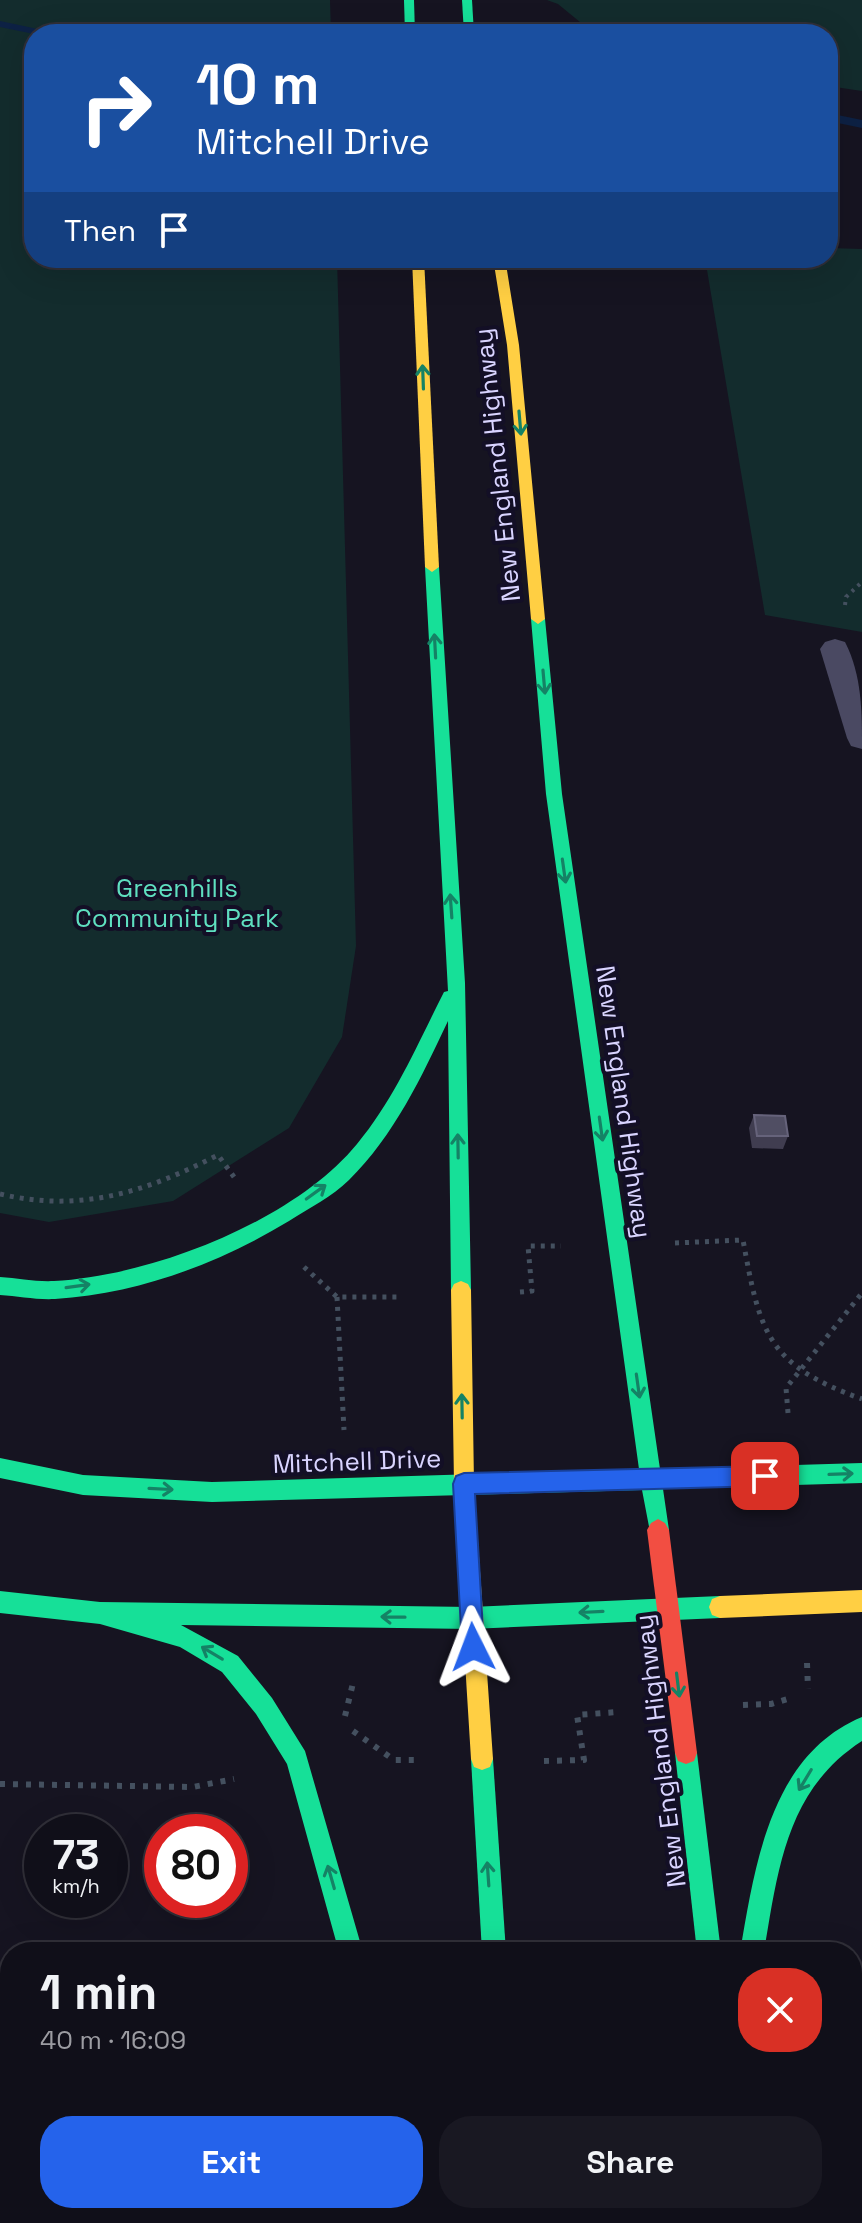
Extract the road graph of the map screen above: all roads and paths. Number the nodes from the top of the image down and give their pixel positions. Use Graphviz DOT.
graph roads {
  1 [pos="409,0"];
  2 [pos="467,0"];
  3 [pos="410,24"];
  4 [pos="468,24"];
  5 [pos="418,268"];
  6 [pos="501,268"];
  7 [pos="835,649"];
  8 [pos="862,738"];
  9 [pos="456,983"];
  10 [pos="229,1170"];
  11 [pos="0,1194"];
  12 [pos="729,1241"];
  13 [pos="544,1246"];
  14 [pos="309,1275"];
  15 [pos="0,1286"];
  16 [pos="521,1292"];
  17 [pos="862,1293"];
  18 [pos="337,1297"];
  19 [pos="385,1297"];
  20 [pos="801,1370"];
  21 [pos="786,1388"];
  22 [pos="862,1399"];
  23 [pos="344,1429"];
  24 [pos="0,1468"];
  25 [pos="862,1473"];
  26 [pos="651,1478"];
  27 [pos="464,1484"];
  28 [pos="862,1601"];
  29 [pos="0,1602"];
  30 [pos="669,1608"];
  31 [pos="100,1613"];
  32 [pos="471,1618"];
  33 [pos="605,1713"];
  34 [pos="343,1723"];
  35 [pos="862,1728"];
  36 [pos="394,1760"];
  37 [pos="557,1762"];
  38 [pos="249,1776"];
  39 [pos="0,1784"];
  40 [pos="348,1942"];
  41 [pos="493,1942"];
  42 [pos="708,1942"];
  43 [pos="754,1942"];
  1 -- 3 [label="main road"];
  2 -- 4 [label="main road"];
  9 -- 5 [label="main road, one-way"];
  6 -- 26 [label="main road, New England Highway, one-way"];
  7 -- 8 [label="lane"];
  15 -- 9 [label="main road, one-way"];
  27 -- 9 [label="main road, one-way"];
  10 -- 11 [label="path"];
  12 -- 20 [label="path"];
  13 -- 16 [label="path"];
  14 -- 18 [label="path"];
  17 -- 20 [label="path"];
  18 -- 19 [label="path"];
  18 -- 23 [label="path"];
  20 -- 21 [label="path"];
  20 -- 22 [label="path"];
  24 -- 27 [label="main road, Mitchell Drive, one-way"];
  26 -- 25 [label="main road, Mitchell Drive, one-way"];
  26 -- 27 [label="main road, Mitchell Drive"];
  26 -- 30 [label="main road, New England Highway"];
  27 -- 32 [label="main road"];
  28 -- 30 [label="main road"];
  29 -- 31 [label="main road"];
  30 -- 32 [label="main road, one-way"];
  30 -- 42 [label="main road, New England Highway, one-way"];
  32 -- 31 [label="main road, one-way"];
  40 -- 31 [label="main road, one-way"];
  41 -- 32 [label="main road, one-way"];
  33 -- 37 [label="path"];
  34 -- 36 [label="path"];
  35 -- 43 [label="main road, one-way"];
  38 -- 39 [label="path"];
}
